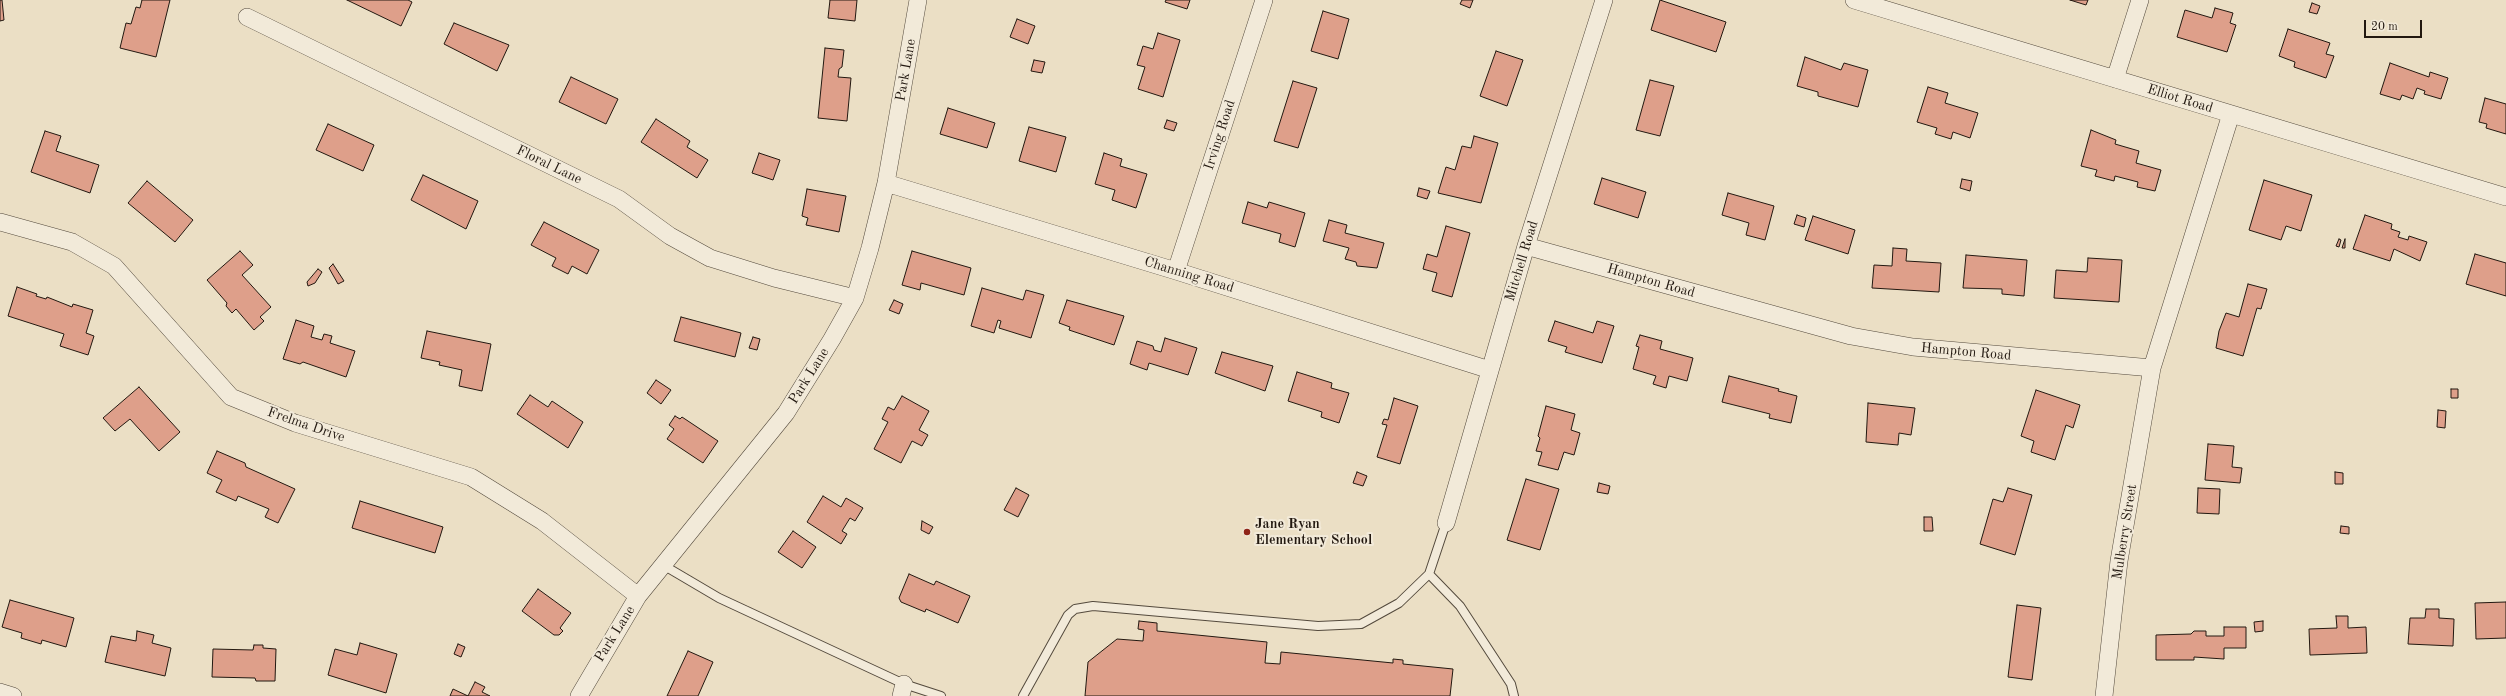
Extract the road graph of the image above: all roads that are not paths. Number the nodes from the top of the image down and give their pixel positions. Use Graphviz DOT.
graph roads {
  1 [pos="918,0"];
  2 [pos="1264,0"];
  3 [pos="1604,0"];
  4 [pos="1854,0"];
  5 [pos="2140,0"];
  6 [pos="247,17"];
  7 [pos="2115,79"];
  8 [pos="2231,114"];
  9 [pos="886,183"];
  10 [pos="2506,197"];
  11 [pos="0,222"];
  12 [pos="1526,246"];
  13 [pos="1176,271"];
  14 [pos="854,298"];
  15 [pos="2152,368"];
  16 [pos="1490,370"];
  17 [pos="1446,523"];
  18 [pos="663,565"];
  19 [pos="1428,574"];
  20 [pos="638,596"];
  21 [pos="903,690"];
  22 [pos="0,692"];
  23 [pos="13,696"];
  24 [pos="578,696"];
  25 [pos="941,696"];
  26 [pos="1023,696"];
  27 [pos="1514,696"];
  28 [pos="2104,696"];
  1 -- 9 [label="street, Park Lane"];
  2 -- 13 [label="street, Irving Road"];
  3 -- 12 [label="street, Mitchell Road"];
  4 -- 7 [label="street, Elliot Road"];
  5 -- 7 [label="street"];
  6 -- 14 [label="street, Floral Lane"];
  7 -- 8 [label="street, Elliot Road"];
  8 -- 10 [label="street, Elliot Road"];
  8 -- 15 [label="street"];
  9 -- 13 [label="street, Channing Road"];
  9 -- 14 [label="street, Park Lane"];
  11 -- 20 [label="street, Frelma Drive"];
  12 -- 15 [label="street, Hampton Road"];
  12 -- 16 [label="street, Mitchell Road"];
  13 -- 16 [label="street, Channing Road"];
  14 -- 18 [label="street, Park Lane"];
  15 -- 28 [label="street, Mulberry Street"];
  16 -- 17 [label="street, Mitchell Road"];
  17 -- 19 [label="lane"];
  18 -- 20 [label="street, Park Lane"];
  18 -- 21 [label="lane"];
  19 -- 26 [label="lane"];
  19 -- 27 [label="lane"];
  20 -- 24 [label="street, Park Lane"];
  21 -- 25 [label="lane"];
  22 -- 23 [label="street"];
}
